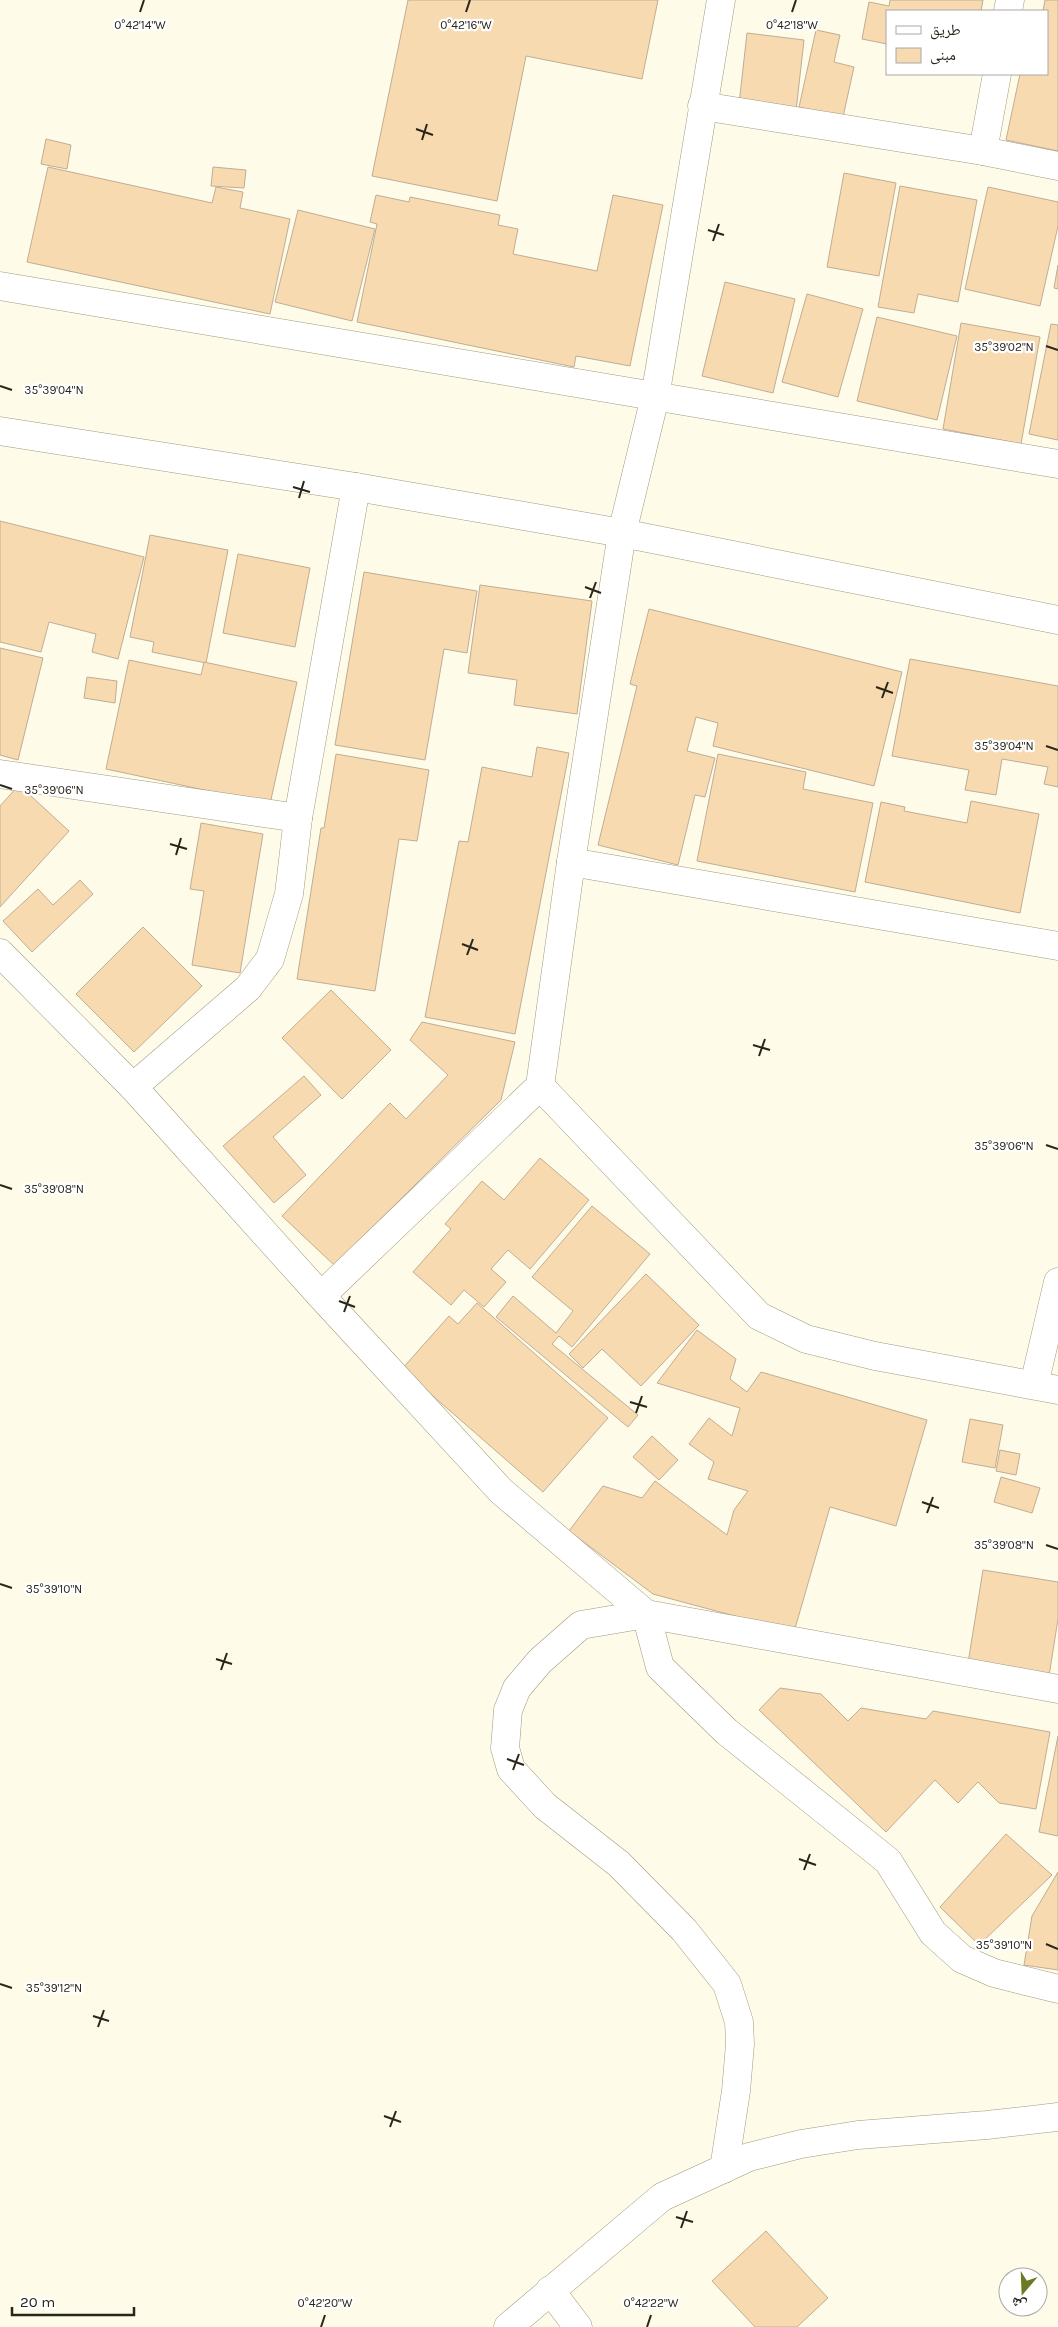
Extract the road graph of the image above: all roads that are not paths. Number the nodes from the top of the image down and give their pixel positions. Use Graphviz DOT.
graph roads {
  1 [pos="721,0"];
  2 [pos="997,75"];
  3 [pos="702,106"];
  4 [pos="983,151"];
  5 [pos="1058,166"];
  6 [pos="0,286"];
  7 [pos="655,397"];
  8 [pos="0,431"];
  9 [pos="1058,464"];
  10 [pos="356,487"];
  11 [pos="622,533"];
  12 [pos="1058,620"];
  13 [pos="0,774"];
  14 [pos="298,818"];
  15 [pos="571,862"];
  16 [pos="1058,946"];
  17 [pos="0,953"];
  18 [pos="133,1086"];
  19 [pos="540,1086"];
  20 [pos="1058,1282"];
  21 [pos="321,1296"];
  22 [pos="1046,1387"];
  23 [pos="646,1614"];
  24 [pos="1058,1688"];
  25 [pos="1058,1989"];
  26 [pos="1058,2117"];
  27 [pos="724,2169"];
  28 [pos="550,2290"];
  29 [pos="508,2327"];
  30 [pos="578,2327"];
  1 -- 3 [label="street"];
  2 -- 4 [label="street"];
  3 -- 4 [label="street"];
  3 -- 7 [label="street"];
  4 -- 5 [label="street"];
  6 -- 7 [label="street"];
  7 -- 9 [label="street"];
  7 -- 11 [label="street"];
  8 -- 10 [label="street"];
  10 -- 11 [label="street"];
  10 -- 14 [label="street"];
  11 -- 12 [label="street"];
  11 -- 15 [label="street"];
  13 -- 14 [label="street"];
  14 -- 18 [label="street"];
  15 -- 16 [label="street"];
  15 -- 19 [label="street"];
  17 -- 18 [label="street"];
  18 -- 21 [label="street"];
  19 -- 21 [label="street"];
  19 -- 22 [label="street"];
  20 -- 22 [label="street"];
  21 -- 23 [label="street"];
  23 -- 24 [label="street"];
  23 -- 25 [label="street"];
  23 -- 27 [label="street"];
  26 -- 27 [label="street"];
  27 -- 28 [label="street"];
  28 -- 29 [label="street"];
  28 -- 30 [label="street"];
}
